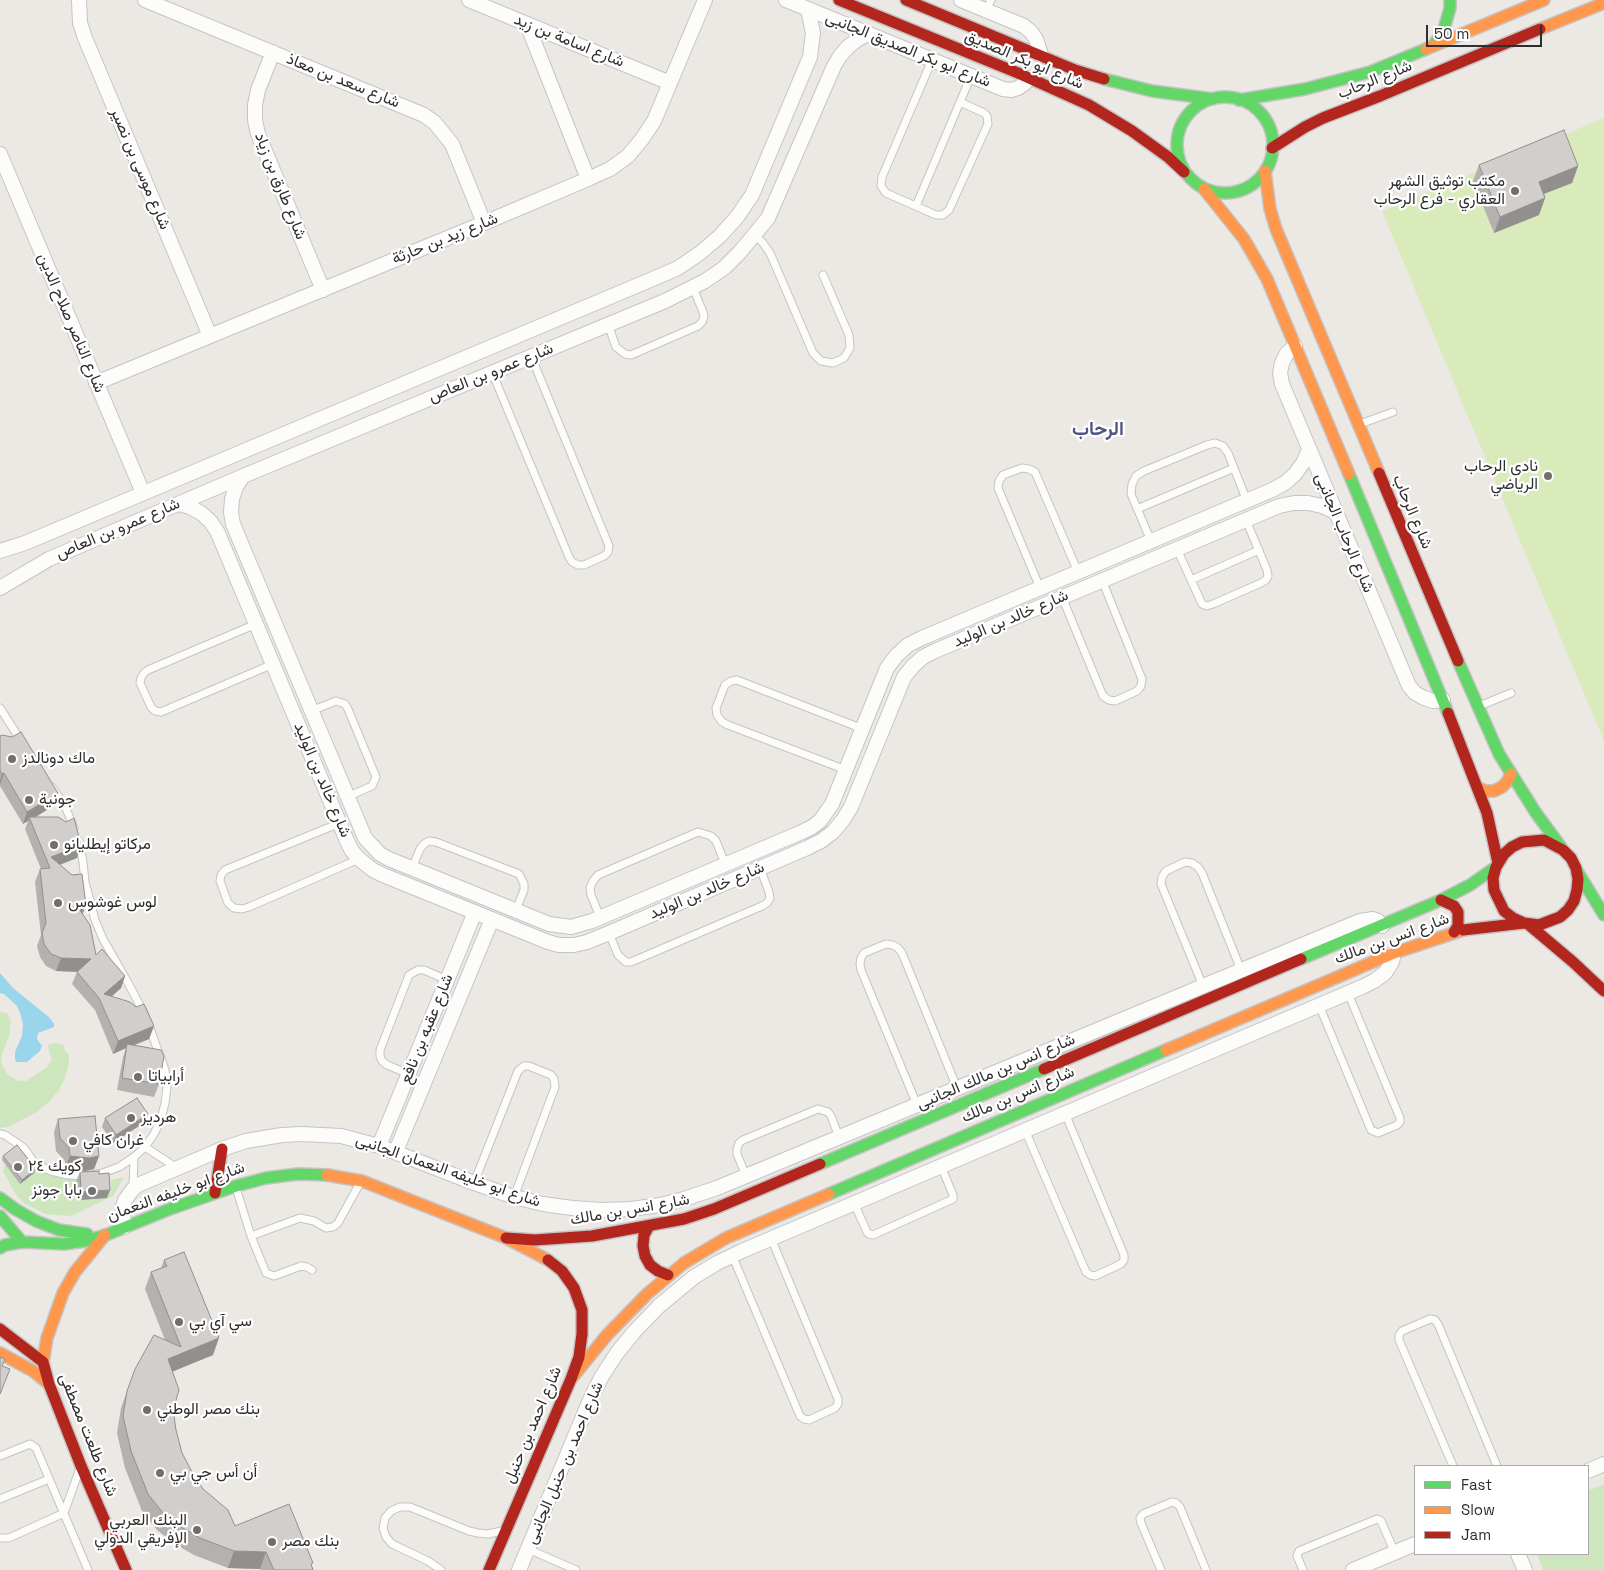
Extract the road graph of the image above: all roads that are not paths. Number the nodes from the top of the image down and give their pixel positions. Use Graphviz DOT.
graph roads {
  1 [pos="79,0"];
  2 [pos="145,0"];
  3 [pos="469,0"];
  4 [pos="705,0"];
  5 [pos="786,0"];
  6 [pos="839,0"];
  7 [pos="906,0"];
  8 [pos="961,0"];
  9 [pos="1450,0"];
  10 [pos="1514,0"];
  11 [pos="1539,2"];
  12 [pos="1604,3"];
  13 [pos="988,5"];
  14 [pos="808,9"];
  15 [pos="527,24"];
  16 [pos="868,34"];
  17 [pos="1433,46"];
  18 [pos="273,52"];
  19 [pos="1041,55"];
  20 [pos="932,60"];
  21 [pos="971,76"];
  22 [pos="1028,78"];
  23 [pos="670,83"];
  24 [pos="1213,98"];
  25 [pos="1239,100"];
  26 [pos="960,102"];
  27 [pos="1272,148"];
  28 [pos="0,154"];
  29 [pos="1265,171"];
  30 [pos="1184,172"];
  31 [pos="588,179"];
  32 [pos="1204,189"];
  33 [pos="916,206"];
  34 [pos="484,223"];
  35 [pos="755,235"];
  36 [pos="823,276"];
  37 [pos="693,288"];
  38 [pos="323,290"];
  39 [pos="608,324"];
  40 [pos="210,336"];
  41 [pos="1295,346"];
  42 [pos="531,356"];
  43 [pos="492,372"];
  44 [pos="96,383"];
  45 [pos="404,383"];
  46 [pos="375,395"];
  47 [pos="414,405"];
  48 [pos="1393,412"];
  49 [pos="384,417"];
  50 [pos="1358,425"];
  51 [pos="1309,450"];
  52 [pos="1234,468"];
  53 [pos="243,476"];
  54 [pos="143,493"];
  55 [pos="1247,501"];
  56 [pos="178,504"];
  57 [pos="1137,509"];
  58 [pos="1335,512"];
  59 [pos="1246,520"];
  60 [pos="1151,541"];
  61 [pos="1178,549"];
  62 [pos="1259,550"];
  63 [pos="0,551"];
  64 [pos="1120,554"];
  65 [pos="1127,570"];
  66 [pos="1078,572"];
  67 [pos="1102,580"];
  68 [pos="1191,580"];
  69 [pos="0,588"];
  70 [pos="1040,588"];
  71 [pos="1062,597"];
  72 [pos="256,624"];
  73 [pos="273,664"];
  74 [pos="1511,693"];
  75 [pos="1443,700"];
  76 [pos="1477,707"];
  77 [pos="0,708"];
  78 [pos="311,711"];
  79 [pos="863,729"];
  80 [pos="26,749"];
  81 [pos="846,770"];
  82 [pos="1511,774"];
  83 [pos="862,778"];
  84 [pos="48,782"];
  85 [pos="1478,788"];
  86 [pos="347,797"];
  87 [pos="340,823"];
  88 [pos="1563,850"];
  89 [pos="359,859"];
  90 [pos="725,864"];
  91 [pos="1497,865"];
  92 [pos="412,868"];
  93 [pos="760,868"];
  94 [pos="1576,868"];
  95 [pos="682,883"];
  96 [pos="689,899"];
  97 [pos="1441,900"];
  98 [pos="516,910"];
  99 [pos="475,912"];
  100 [pos="1604,915"];
  101 [pos="600,918"];
  102 [pos="492,919"];
  103 [pos="1526,923"];
  104 [pos="1382,926"];
  105 [pos="1454,932"];
  106 [pos="609,933"];
  107 [pos="1394,953"];
  108 [pos="1242,970"];
  109 [pos="1601,974"];
  110 [pos="447,980"];
  111 [pos="1203,986"];
  112 [pos="1604,992"];
  113 [pos="1348,993"];
  114 [pos="1319,1005"];
  115 [pos="409,1074"];
  116 [pos="957,1088"];
  117 [pos="917,1105"];
  118 [pos="1065,1113"];
  119 [pos="1026,1130"];
  120 [pos="0,1134"];
  121 [pos="839,1137"];
  122 [pos="380,1146"];
  123 [pos="144,1147"];
  124 [pos="222,1149"];
  125 [pos="396,1151"];
  126 [pos="134,1157"];
  127 [pos="941,1166"];
  128 [pos="178,1168"];
  129 [pos="746,1176"];
  130 [pos="362,1181"];
  131 [pos="474,1183"];
  132 [pos="236,1186"];
  133 [pos="133,1189"];
  134 [pos="215,1193"];
  135 [pos="514,1197"];
  136 [pos="0,1198"];
  137 [pos="854,1203"];
  138 [pos="604,1210"];
  139 [pos="0,1216"];
  140 [pos="649,1226"];
  141 [pos="124,1227"];
  142 [pos="106,1234"];
  143 [pos="251,1236"];
  144 [pos="506,1238"];
  145 [pos="771,1238"];
  146 [pos="22,1242"];
  147 [pos="0,1248"];
  148 [pos="732,1256"];
  149 [pos="312,1270"];
  150 [pos="668,1275"];
  151 [pos="574,1288"];
  152 [pos="0,1329"];
  153 [pos="0,1354"];
  154 [pos="43,1362"];
  155 [pos="571,1379"];
  156 [pos="49,1384"];
  157 [pos="0,1456"];
  158 [pos="1604,1464"];
  159 [pos="1453,1465"];
  160 [pos="1497,1465"];
  161 [pos="81,1466"];
  162 [pos="1589,1471"];
  163 [pos="50,1479"];
  164 [pos="0,1499"];
  165 [pos="64,1514"];
  166 [pos="506,1530"];
  167 [pos="0,1538"];
  168 [pos="1414,1544"];
  169 [pos="528,1549"];
  170 [pos="1395,1553"];
  171 [pos="1518,1555"];
  172 [pos="1380,1565"];
  173 [pos="88,1570"];
  174 [pos="126,1570"];
  175 [pos="441,1570"];
  176 [pos="489,1570"];
  177 [pos="519,1570"];
  178 [pos="576,1570"];
  179 [pos="1160,1570"];
  180 [pos="1206,1570"];
  181 [pos="1303,1570"];
  182 [pos="1354,1570"];
  183 [pos="1525,1570"];
  1 -- 40 [label="street, شارع موسى بن نصير"];
  2 -- 18 [label="street, شارع سعد بن معاذ"];
  3 -- 15 [label="street, شارع اسامة بن زيد"];
  4 -- 23 [label="street, شارع زيد بن حارثة"];
  5 -- 14 [label="street, شارع ابو بكر الصديق الجانبى"];
  6 -- 22 [label="street, شارع ابو بكر الصديق"];
  7 -- 19 [label="street, شارع ابو بكر الصديق"];
  8 -- 13 [label="street"];
  9 -- 17 [label="street"];
  10 -- 11 [label="street"];
  11 -- 17 [label="street, شارع الرحاب"];
  12 -- 27 [label="street, شارع الرحاب"];
  13 -- 19 [label="street"];
  14 -- 16 [label="street, شارع ابو بكر الصديق الجانبى"];
  14 -- 45 [label="street, شارع عمرو بن العاص"];
  15 -- 23 [label="street, شارع اسامة بن زيد"];
  15 -- 31 [label="street"];
  16 -- 20 [label="street, شارع ابو بكر الصديق الجانبى"];
  16 -- 35 [label="street, شارع عمرو بن العاص"];
  17 -- 25 [label="street, شارع الرحاب"];
  18 -- 34 [label="street, شارع سعد بن معاذ"];
  18 -- 38 [label="street, شارع طارق بن زياد"];
  19 -- 24 [label="street, شارع ابو بكر الصديق"];
  20 -- 21 [label="street, شارع ابو بكر الصديق الجانبى"];
  20 -- 33 [label="lane"];
  21 -- 22 [label="street, شارع ابو بكر الصديق الجانبى"];
  21 -- 26 [label="lane"];
  22 -- 30 [label="street, شارع ابو بكر الصديق"];
  23 -- 31 [label="street, شارع زيد بن حارثة"];
  24 -- 25 [label="street"];
  24 -- 30 [label="street"];
  25 -- 27 [label="street"];
  26 -- 33 [label="lane"];
  26 -- 33 [label="lane"];
  27 -- 29 [label="street"];
  28 -- 44 [label="street, شارع الناصر صلاح الدين"];
  29 -- 32 [label="street"];
  29 -- 50 [label="street, شارع الرحاب"];
  30 -- 32 [label="street"];
  31 -- 34 [label="street, شارع زيد بن حارثة"];
  32 -- 41 [label="street"];
  34 -- 38 [label="street, شارع زيد بن حارثة"];
  35 -- 36 [label="lane"];
  35 -- 37 [label="street, شارع عمرو بن العاص"];
  37 -- 39 [label="street, شارع عمرو بن العاص"];
  37 -- 39 [label="lane"];
  38 -- 40 [label="street, شارع زيد بن حارثة"];
  39 -- 42 [label="street, شارع عمرو بن العاص"];
  40 -- 44 [label="street, شارع زيد بن حارثة"];
  41 -- 51 [label="street, شارع الرحاب الجانبى"];
  41 -- 75 [label="street"];
  42 -- 43 [label="street, شارع عمرو بن العاص"];
  42 -- 43 [label="lane"];
  43 -- 47 [label="street, شارع عمرو بن العاص"];
  44 -- 54 [label="street, شارع الناصر صلاح الدين"];
  45 -- 46 [label="street, شارع عمرو بن العاص"];
  45 -- 47 [label="street"];
  46 -- 49 [label="street"];
  46 -- 54 [label="street, شارع عمرو بن العاص"];
  47 -- 49 [label="street, شارع عمرو بن العاص"];
  48 -- 50 [label="lane"];
  49 -- 53 [label="street, شارع عمرو بن العاص"];
  50 -- 76 [label="street, شارع الرحاب"];
  51 -- 55 [label="street, شارع خالد بن الوليد"];
  51 -- 58 [label="street, شارع الرحاب الجانبى"];
  52 -- 55 [label="lane"];
  52 -- 57 [label="lane"];
  52 -- 57 [label="lane"];
  53 -- 56 [label="street, شارع عمرو بن العاص"];
  53 -- 78 [label="street, شارع خالد بن الوليد"];
  54 -- 63 [label="street, شارع عمرو بن العاص"];
  55 -- 60 [label="street, شارع خالد بن الوليد"];
  56 -- 69 [label="street, شارع عمرو بن العاص"];
  56 -- 72 [label="street, شارع خالد بن الوليد"];
  57 -- 60 [label="lane"];
  58 -- 59 [label="street, شارع خالد بن الوليد"];
  58 -- 75 [label="street, شارع الرحاب الجانبى"];
  59 -- 61 [label="street, شارع خالد بن الوليد"];
  59 -- 62 [label="lane"];
  60 -- 64 [label="street, شارع خالد بن الوليد"];
  61 -- 65 [label="street, شارع خالد بن الوليد"];
  61 -- 68 [label="lane"];
  62 -- 68 [label="lane"];
  62 -- 68 [label="lane"];
  64 -- 65 [label="street"];
  64 -- 66 [label="street, شارع خالد بن الوليد"];
  65 -- 67 [label="street, شارع خالد بن الوليد"];
  66 -- 70 [label="street, شارع خالد بن الوليد"];
  66 -- 70 [label="lane"];
  67 -- 71 [label="street, شارع خالد بن الوليد"];
  67 -- 71 [label="lane"];
  70 -- 79 [label="street, شارع خالد بن الوليد"];
  71 -- 83 [label="street, شارع خالد بن الوليد"];
  72 -- 73 [label="street, شارع خالد بن الوليد"];
  72 -- 73 [label="lane"];
  73 -- 87 [label="street, شارع خالد بن الوليد"];
  74 -- 76 [label="lane"];
  75 -- 85 [label="street"];
  76 -- 82 [label="street, شارع الرحاب"];
  77 -- 80 [label="lane"];
  78 -- 86 [label="street, شارع خالد بن الوليد"];
  78 -- 86 [label="lane"];
  79 -- 81 [label="street, شارع خالد بن الوليد"];
  79 -- 81 [label="lane"];
  81 -- 83 [label="street"];
  81 -- 90 [label="street, شارع خالد بن الوليد"];
  82 -- 85 [label="street"];
  82 -- 88 [label="street, شارع الرحاب"];
  83 -- 93 [label="street, شارع خالد بن الوليد"];
  84 -- 123 [label="lane"];
  85 -- 91 [label="street"];
  86 -- 92 [label="street, شارع خالد بن الوليد"];
  87 -- 89 [label="street, شارع خالد بن الوليد"];
  87 -- 89 [label="lane"];
  88 -- 91 [label="street"];
  88 -- 94 [label="street"];
  89 -- 99 [label="street, شارع خالد بن الوليد"];
  90 -- 95 [label="street, شارع خالد بن الوليد"];
  90 -- 101 [label="lane"];
  91 -- 97 [label="street, شارع انس بن مالك"];
  91 -- 103 [label="street"];
  92 -- 98 [label="street, شارع خالد بن الوليد"];
  92 -- 98 [label="lane"];
  93 -- 96 [label="street, شارع خالد بن الوليد"];
  93 -- 106 [label="lane"];
  94 -- 100 [label="street"];
  94 -- 103 [label="street"];
  95 -- 96 [label="street"];
  95 -- 101 [label="street, شارع خالد بن الوليد"];
  96 -- 106 [label="street, شارع خالد بن الوليد"];
  97 -- 104 [label="street, شارع انس بن مالك"];
  97 -- 105 [label="street"];
  98 -- 101 [label="street, شارع خالد بن الوليد"];
  99 -- 102 [label="street, شارع خالد بن الوليد"];
  99 -- 110 [label="street, شارع عقبه بن نافع"];
  102 -- 106 [label="street, شارع خالد بن الوليد"];
  102 -- 125 [label="street, شارع عقبه بن نافع"];
  103 -- 105 [label="street, شارع انس بن مالك"];
  103 -- 112 [label="street"];
  104 -- 108 [label="street, شارع انس بن مالك الجانبى"];
  104 -- 140 [label="street, شارع انس بن مالك"];
  105 -- 107 [label="street, شارع انس بن مالك"];
  107 -- 113 [label="street"];
  107 -- 150 [label="street, شارع انس بن مالك"];
  108 -- 111 [label="street, شارع انس بن مالك الجانبى"];
  108 -- 111 [label="lane"];
  109 -- 112 [label="street"];
  110 -- 115 [label="street, شارع عقبه بن نافع"];
  110 -- 115 [label="lane"];
  111 -- 116 [label="street, شارع انس بن مالك الجانبى"];
  113 -- 114 [label="street"];
  113 -- 114 [label="lane"];
  114 -- 118 [label="street"];
  115 -- 122 [label="street, شارع عقبه بن نافع"];
  116 -- 117 [label="street, شارع انس بن مالك الجانبى"];
  116 -- 117 [label="lane"];
  117 -- 121 [label="street, شارع انس بن مالك الجانبى"];
  118 -- 119 [label="street"];
  118 -- 119 [label="lane"];
  119 -- 127 [label="street"];
  120 -- 126 [label="lane"];
  121 -- 129 [label="street, شارع انس بن مالك الجانبى"];
  121 -- 129 [label="lane"];
  122 -- 124 [label="street, شارع ابو خليفه النعمان الجانبى"];
  122 -- 125 [label="street, شارع ابو خليفه النعمان الجانبى"];
  123 -- 126 [label="lane"];
  123 -- 128 [label="lane"];
  124 -- 128 [label="street, شارع ابو خليفه النعمان الجانبى"];
  124 -- 134 [label="street"];
  125 -- 131 [label="street, شارع ابو خليفه النعمان الجانبى"];
  126 -- 133 [label="lane"];
  127 -- 137 [label="street"];
  127 -- 137 [label="lane"];
  128 -- 133 [label="street, شارع ابو خليفه النعمان الجانبى"];
  129 -- 138 [label="street, شارع انس بن مالك الجانبى"];
  130 -- 132 [label="street, شارع ابو خليفه النعمان"];
  130 -- 143 [label="lane"];
  130 -- 144 [label="street, شارع ابو خليفه النعمان"];
  131 -- 135 [label="street, شارع ابو خليفه النعمان الجانبى"];
  131 -- 135 [label="lane"];
  132 -- 134 [label="street, شارع ابو خليفه النعمان"];
  132 -- 143 [label="lane"];
  133 -- 141 [label="street"];
  134 -- 141 [label="street, شارع ابو خليفه النعمان"];
  135 -- 138 [label="street, شارع ابو خليفه النعمان الجانبى"];
  136 -- 142 [label="street"];
  137 -- 145 [label="street"];
  139 -- 146 [label="street"];
  140 -- 144 [label="street, شارع انس بن مالك"];
  140 -- 150 [label="street"];
  141 -- 142 [label="street, شارع ابو خليفه النعمان"];
  142 -- 146 [label="street, شارع ابو خليفه النعمان"];
  142 -- 154 [label="street"];
  143 -- 149 [label="lane"];
  144 -- 151 [label="street, شارع ابو خليفه النعمان"];
  145 -- 148 [label="street"];
  145 -- 148 [label="lane"];
  146 -- 147 [label="street, شارع ابو خليفه النعمان"];
  148 -- 169 [label="street, شارع احمد بن حنبل الجانبى"];
  150 -- 155 [label="street, شارع انس بن مالك"];
  151 -- 155 [label="street, شارع احمد بن حنبل"];
  152 -- 154 [label="street, شارع طلعت مصطفى"];
  153 -- 156 [label="street"];
  154 -- 156 [label="street, شارع طلعت مصطفى"];
  155 -- 166 [label="street, شارع احمد بن حنبل"];
  156 -- 161 [label="street, شارع طلعت مصطفى"];
  157 -- 163 [label="lane"];
  158 -- 162 [label="street"];
  159 -- 160 [label="lane"];
  161 -- 165 [label="lane"];
  161 -- 174 [label="street, شارع طلعت مصطفى"];
  163 -- 164 [label="lane"];
  163 -- 165 [label="lane"];
  165 -- 167 [label="lane"];
  165 -- 173 [label="lane"];
  166 -- 175 [label="lane"];
  166 -- 176 [label="street, شارع احمد بن حنبل"];
  168 -- 170 [label="street"];
  169 -- 177 [label="street, شارع احمد بن حنبل الجانبى"];
  169 -- 178 [label="lane"];
  170 -- 172 [label="street"];
  170 -- 181 [label="lane"];
  171 -- 183 [label="street"];
  172 -- 182 [label="street"];
  179 -- 180 [label="lane"];
}
